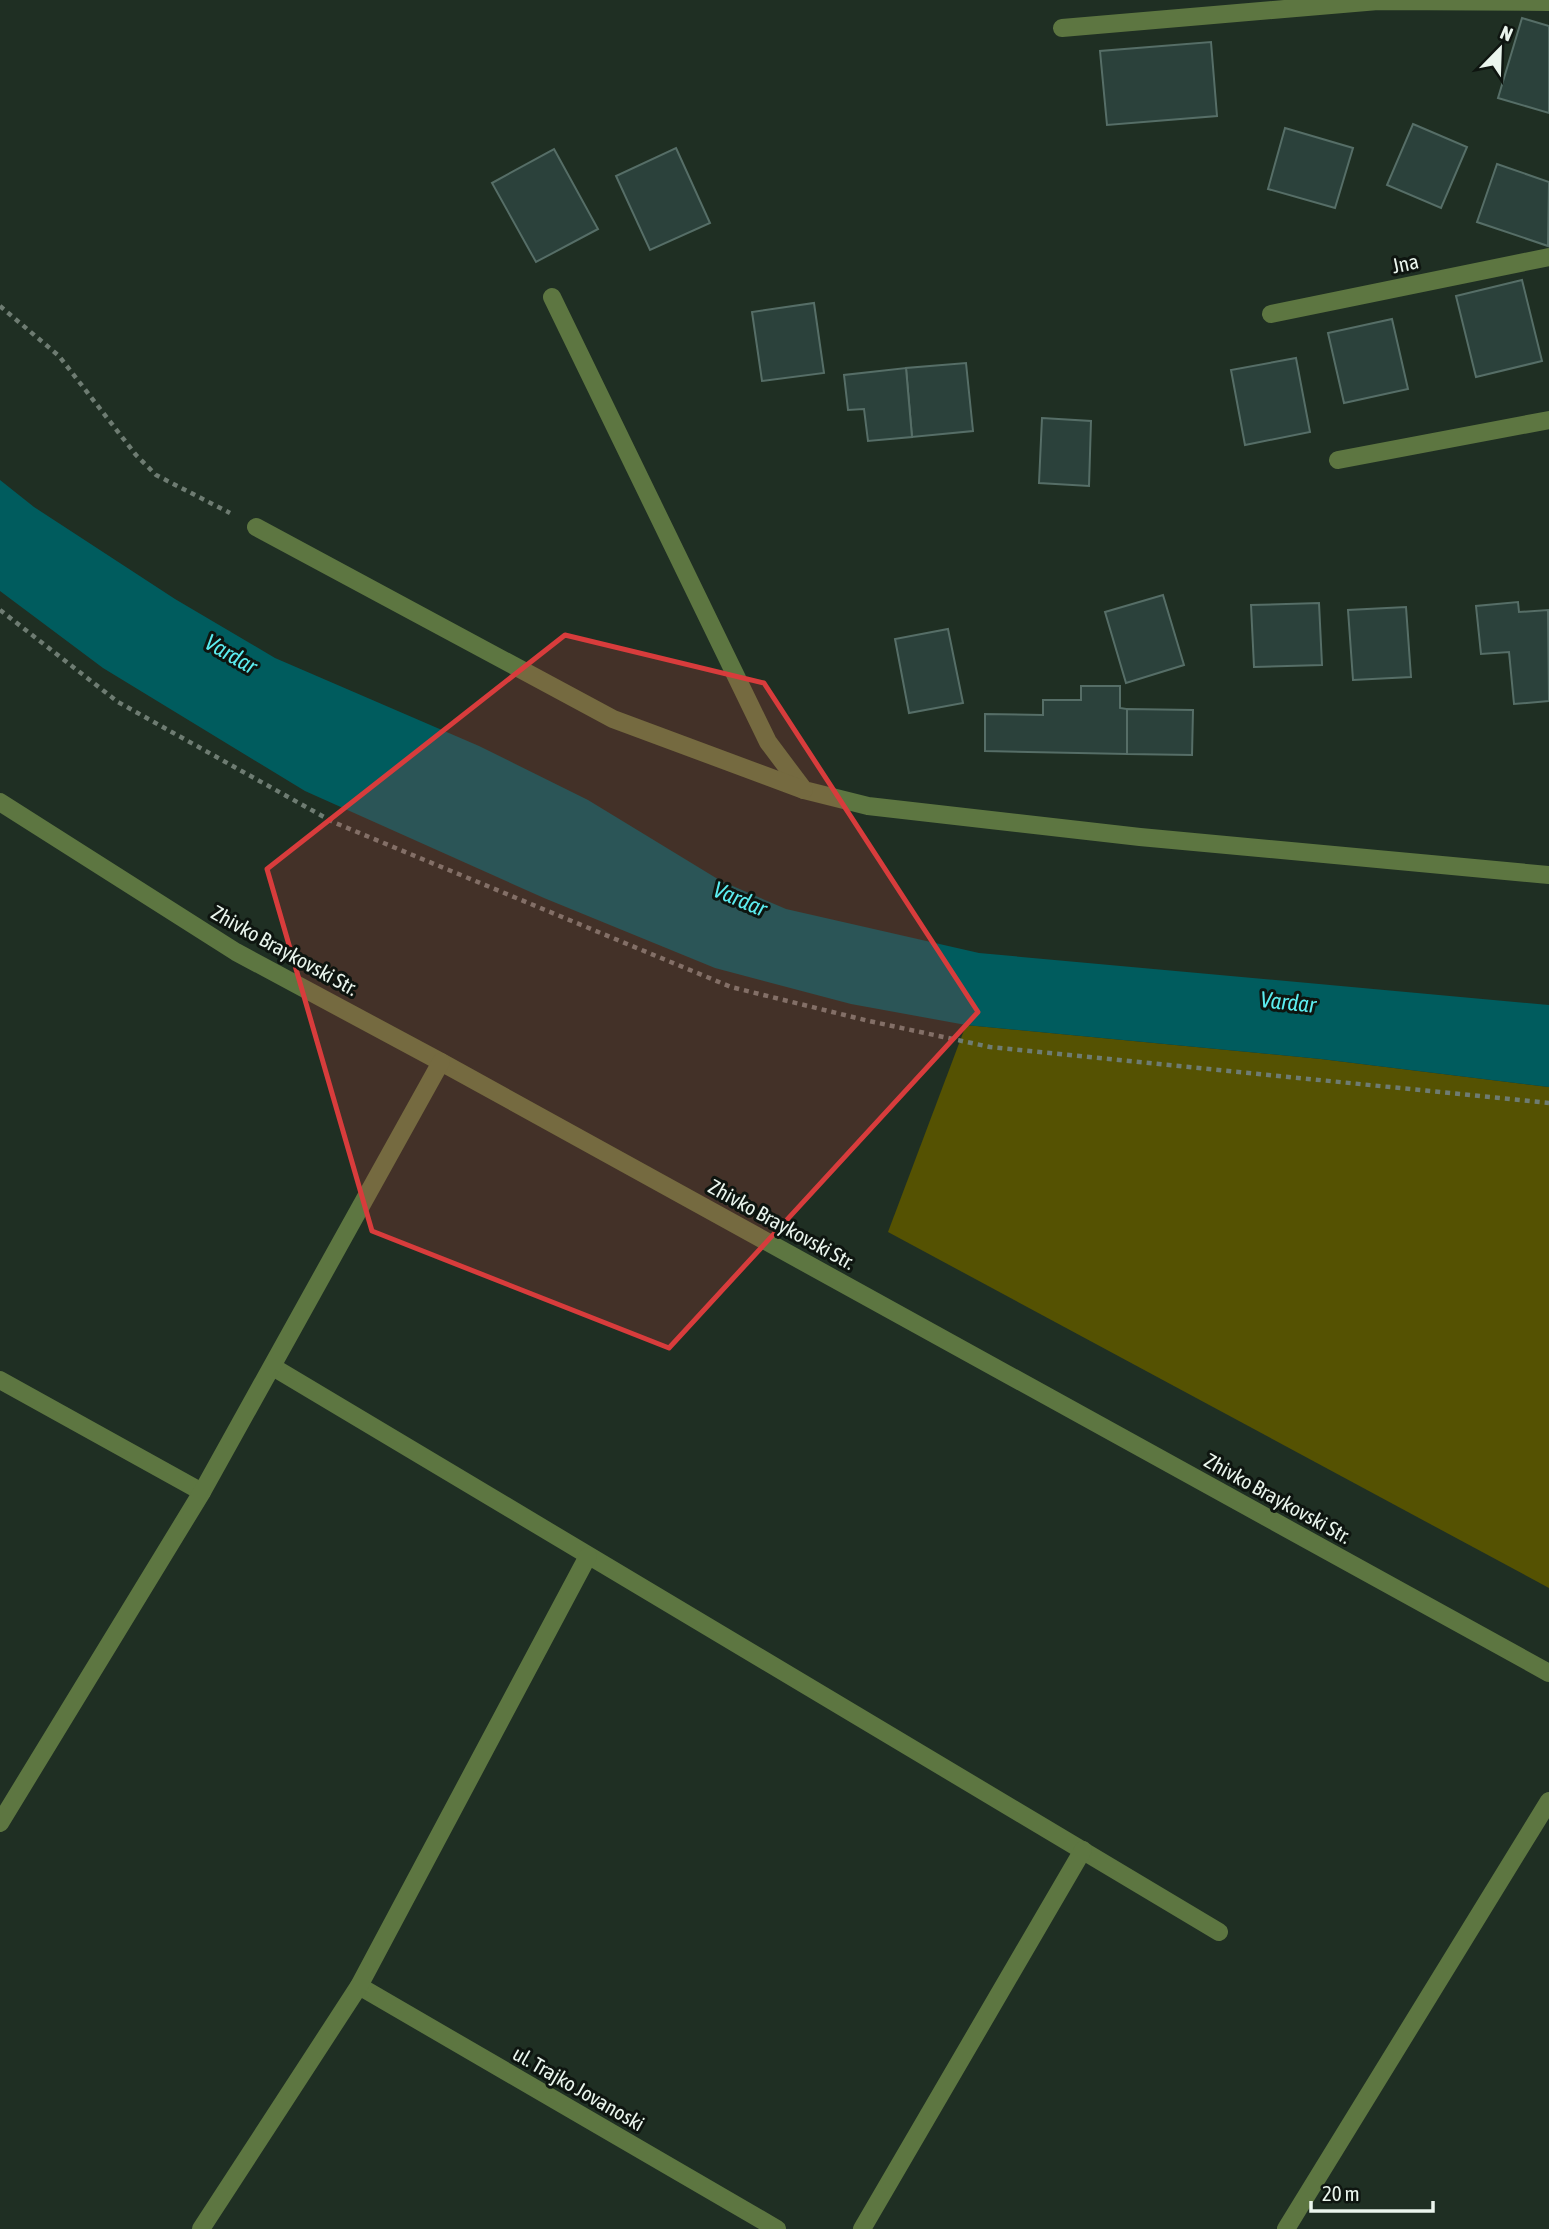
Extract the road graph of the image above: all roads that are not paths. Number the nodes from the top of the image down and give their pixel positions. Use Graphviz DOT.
graph roads {
  1 [pos="1549,2"];
  2 [pos="1062,28"];
  3 [pos="1549,257"];
  4 [pos="552,297"];
  5 [pos="1271,314"];
  6 [pos="1549,420"];
  7 [pos="1338,460"];
  8 [pos="256,527"];
  9 [pos="804,790"];
  10 [pos="0,802"];
  11 [pos="1549,875"];
  12 [pos="441,1062"];
  13 [pos="274,1367"];
  14 [pos="0,1380"];
  15 [pos="202,1492"];
  16 [pos="588,1556"];
  17 [pos="1549,1673"];
  18 [pos="1549,1801"];
  19 [pos="0,1823"];
  20 [pos="1083,1850"];
  21 [pos="1219,1932"];
  22 [pos="359,1986"];
  23 [pos="201,2229"];
  24 [pos="777,2229"];
  25 [pos="862,2229"];
  26 [pos="1286,2229"];
  1 -- 2 [label="street"];
  3 -- 5 [label="street, Jna"];
  4 -- 9 [label="street"];
  6 -- 7 [label="street"];
  8 -- 9 [label="street"];
  9 -- 11 [label="street"];
  10 -- 12 [label="street, Zhivko Braykovski Str."];
  12 -- 13 [label="street"];
  12 -- 17 [label="street, Zhivko Braykovski Str."];
  13 -- 15 [label="street"];
  13 -- 16 [label="street"];
  14 -- 15 [label="street"];
  15 -- 19 [label="street"];
  16 -- 20 [label="street"];
  16 -- 22 [label="street"];
  18 -- 26 [label="street"];
  20 -- 21 [label="street"];
  20 -- 25 [label="street"];
  22 -- 23 [label="street"];
  22 -- 24 [label="street, ul. Trajko Jovanoski"];
}
